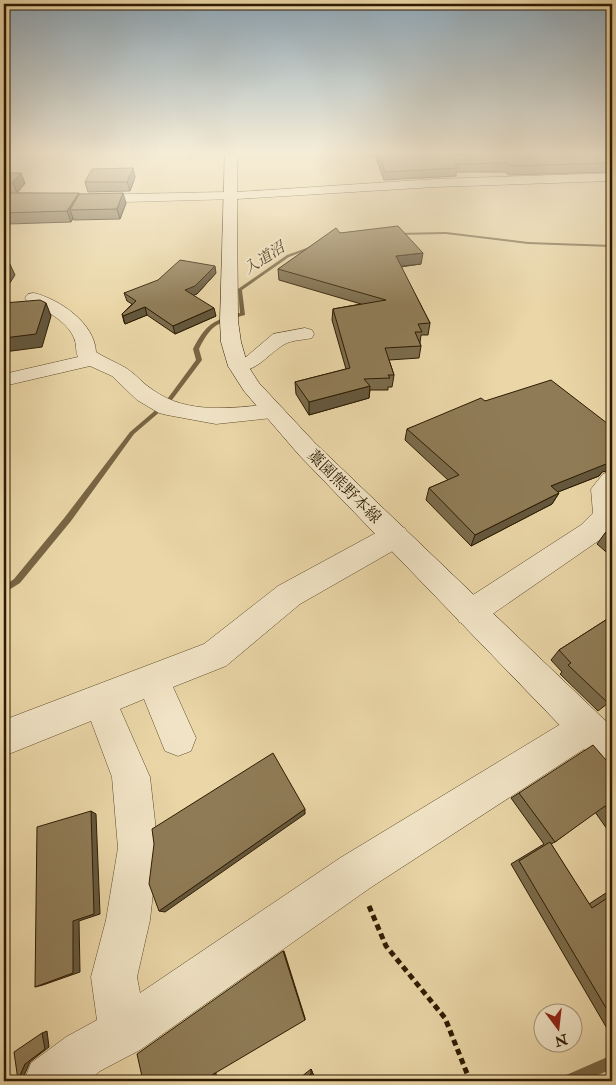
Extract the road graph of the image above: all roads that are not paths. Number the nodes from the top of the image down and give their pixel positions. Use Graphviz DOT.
graph roads {
  1 [pos="230,204"];
  2 [pos="34,298"];
  3 [pos="305,334"];
  4 [pos="94,359"];
  5 [pos="238,366"];
  6 [pos="4,380"];
  7 [pos="272,411"];
  8 [pos="612,480"];
  9 [pos="395,536"];
  10 [pos="470,613"];
  11 [pos="152,680"];
  12 [pos="100,701"];
  13 [pos="4,738"];
  14 [pos="178,738"];
  15 [pos="599,739"];
  16 [pos="123,1033"];
  17 [pos="49,1081"];
  1 -- 5 [label="street, 藁園熊野本線"];
  2 -- 4 [label="street"];
  3 -- 5 [label="street"];
  4 -- 6 [label="street"];
  4 -- 7 [label="street"];
  5 -- 7 [label="street, 藁園熊野本線"];
  7 -- 9 [label="street, 藁園熊野本線"];
  8 -- 10 [label="street"];
  9 -- 10 [label="street, 藁園熊野本線"];
  9 -- 11 [label="street"];
  10 -- 15 [label="street, 藁園熊野本線"];
  11 -- 12 [label="street"];
  11 -- 14 [label="street"];
  12 -- 13 [label="street"];
  12 -- 16 [label="street"];
  15 -- 16 [label="street"];
  16 -- 17 [label="street"];
}
